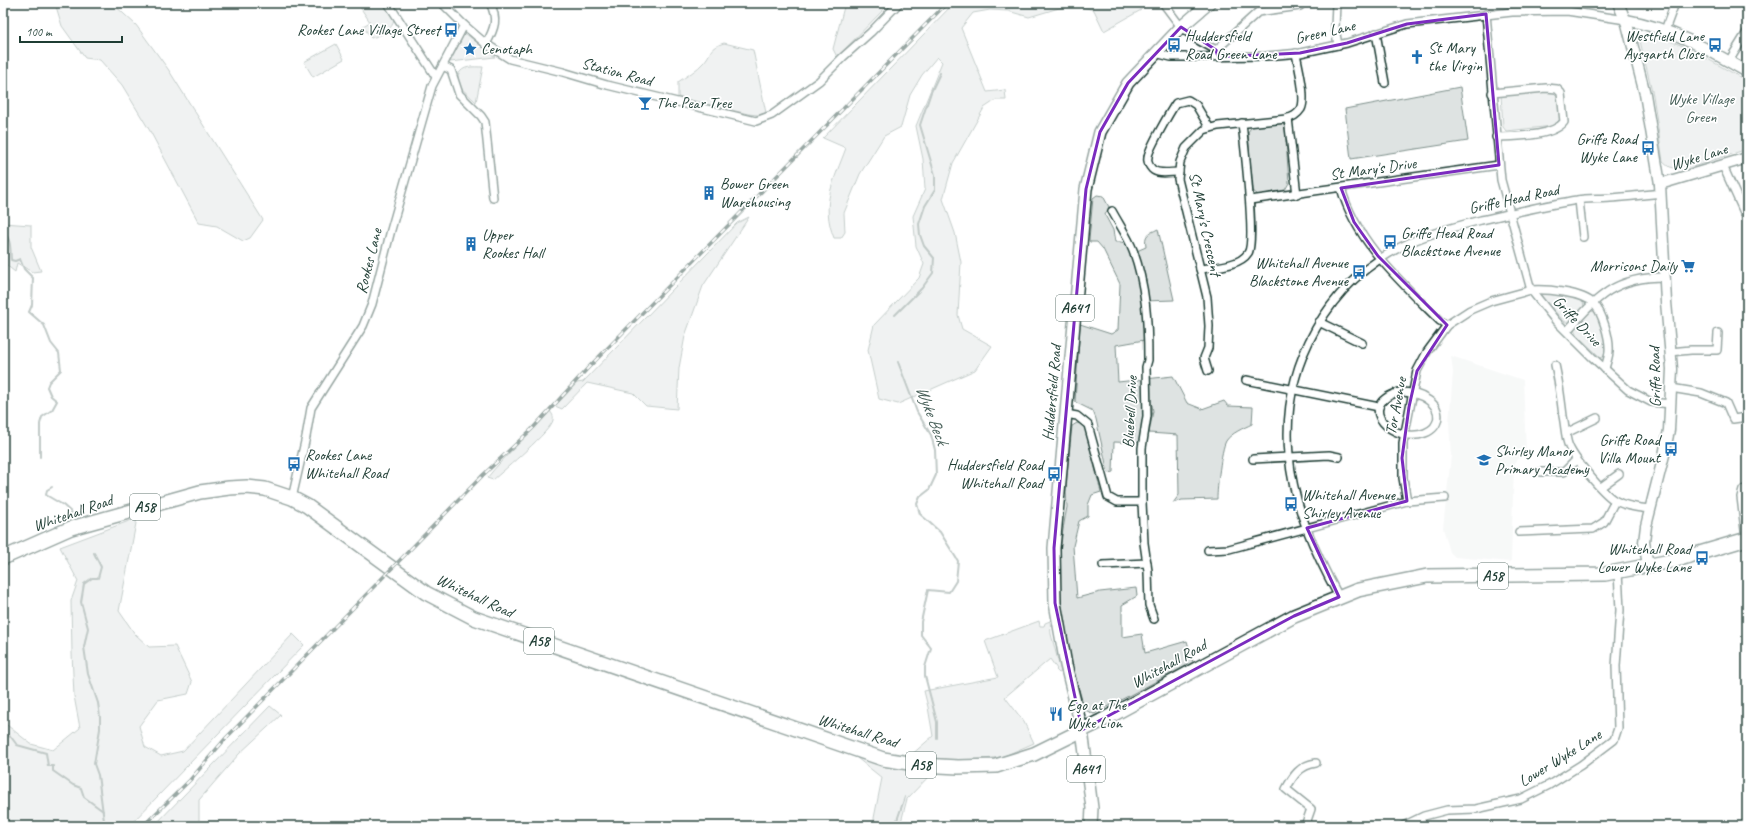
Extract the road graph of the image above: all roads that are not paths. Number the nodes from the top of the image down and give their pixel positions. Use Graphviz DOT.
graph roads {
  1 [pos="388,3"];
  2 [pos="442,3"];
  3 [pos="490,3"];
  4 [pos="899,3"];
  5 [pos="1163,3"];
  6 [pos="1209,3"];
  7 [pos="1336,3"];
  8 [pos="1618,3"];
  9 [pos="1675,3"];
  10 [pos="1300,6"];
  11 [pos="1486,14"];
  12 [pos="1626,20"];
  13 [pos="464,25"];
  14 [pos="1181,27"];
  15 [pos="1665,30"];
  16 [pos="1747,32"];
  17 [pos="1376,34"];
  18 [pos="486,44"];
  19 [pos="1338,45"];
  20 [pos="1155,53"];
  21 [pos="1217,53"];
  22 [pos="1296,53"];
  23 [pos="1729,61"];
  24 [pos="443,66"];
  25 [pos="1747,72"];
  26 [pos="436,77"];
  27 [pos="1385,83"];
  28 [pos="1492,93"];
  29 [pos="1288,118"];
  30 [pos="1242,123"];
  31 [pos="1209,127"];
  32 [pos="1496,137"];
  33 [pos="1747,158"];
  34 [pos="1499,165"];
  35 [pos="1723,166"];
  36 [pos="1179,172"];
  37 [pos="1341,188"];
  38 [pos="1660,189"];
  39 [pos="1297,195"];
  40 [pos="493,198"];
  41 [pos="1250,200"];
  42 [pos="1579,200"];
  43 [pos="1112,211"];
  44 [pos="1509,214"];
  45 [pos="1747,219"];
  46 [pos="1582,237"];
  47 [pos="1380,258"];
  48 [pos="1200,269"];
  49 [pos="1665,277"];
  50 [pos="1531,290"];
  51 [pos="1593,302"];
  52 [pos="1319,322"];
  53 [pos="1447,325"];
  54 [pos="1567,331"];
  55 [pos="1718,333"];
  56 [pos="1362,343"];
  57 [pos="1670,352"];
  58 [pos="1555,365"];
  59 [pos="1605,369"];
  60 [pos="1208,371"];
  61 [pos="1246,380"];
  62 [pos="1671,388"];
  63 [pos="1293,389"];
  64 [pos="1412,393"];
  65 [pos="1671,404"];
  66 [pos="1379,407"];
  67 [pos="1066,414"];
  68 [pos="1747,417"];
  69 [pos="1597,418"];
  70 [pos="1404,434"];
  71 [pos="1566,434"];
  72 [pos="1289,456"];
  73 [pos="1339,457"];
  74 [pos="1253,459"];
  75 [pos="1576,460"];
  76 [pos="1541,472"];
  77 [pos="1619,474"];
  78 [pos="1601,487"];
  79 [pos="1747,488"];
  80 [pos="292,498"];
  81 [pos="1445,498"];
  82 [pos="1407,501"];
  83 [pos="1615,501"];
  84 [pos="1142,502"];
  85 [pos="1650,509"];
  86 [pos="1307,528"];
  87 [pos="1519,532"];
  88 [pos="1747,539"];
  89 [pos="1208,550"];
  90 [pos="3,558"];
  91 [pos="1147,563"];
  92 [pos="1103,565"];
  93 [pos="1648,565"];
  94 [pos="1618,572"];
  95 [pos="1339,597"];
  96 [pos="1154,619"];
  97 [pos="1082,730"];
  98 [pos="1316,763"];
  99 [pos="1091,826"];
  100 [pos="1305,826"];
  101 [pos="1404,826"];
  1 -- 26 [label="street"];
  2 -- 13 [label="street, Station Road"];
  3 -- 18 [label="street"];
  4 -- 18 [label="street, Station Road"];
  5 -- 14 [label="street"];
  6 -- 14 [label="main road, Huddersfield Road / A641"];
  7 -- 19 [label="street"];
  8 -- 12 [label="street, Griffe Road"];
  9 -- 15 [label="street"];
  10 -- 21 [label="street"];
  11 -- 12 [label="street, Green Lane"];
  11 -- 17 [label="street, Green Lane"];
  11 -- 28 [label="street"];
  12 -- 15 [label="street"];
  12 -- 38 [label="street, Griffe Road"];
  13 -- 18 [label="street, Station Road"];
  13 -- 24 [label="street, Rookes Lane"];
  14 -- 20 [label="main road, Huddersfield Road / A641"];
  14 -- 21 [label="street, Green Lane"];
  15 -- 23 [label="street"];
  16 -- 23 [label="street"];
  17 -- 19 [label="street, Green Lane"];
  17 -- 27 [label="street"];
  19 -- 22 [label="street, Green Lane"];
  20 -- 21 [label="street, Green Lane"];
  20 -- 67 [label="main road, Huddersfield Road / A641"];
  21 -- 22 [label="street, Green Lane"];
  22 -- 29 [label="street"];
  23 -- 25 [label="street"];
  24 -- 26 [label="street, Rookes Lane"];
  24 -- 40 [label="street"];
  26 -- 80 [label="street, Rookes Lane"];
  28 -- 32 [label="street"];
  28 -- 32 [label="street"];
  29 -- 30 [label="street"];
  29 -- 39 [label="street"];
  30 -- 31 [label="street"];
  30 -- 41 [label="street"];
  31 -- 36 [label="street, St Mary's Crescent"];
  31 -- 36 [label="street"];
  32 -- 34 [label="street"];
  33 -- 35 [label="street, Wyke Lane"];
  34 -- 37 [label="street, St Mary's Drive"];
  34 -- 44 [label="street"];
  35 -- 38 [label="street, Wyke Lane"];
  35 -- 45 [label="street"];
  36 -- 48 [label="street, St Mary's Crescent"];
  37 -- 39 [label="street, St Mary's Drive"];
  37 -- 47 [label="street"];
  38 -- 42 [label="street, Griffe Head Road"];
  38 -- 49 [label="street, Griffe Road"];
  39 -- 41 [label="street, St Mary's Drive"];
  41 -- 48 [label="street"];
  42 -- 44 [label="street, Griffe Head Road"];
  42 -- 46 [label="street"];
  43 -- 84 [label="street, Bluebell Drive"];
  44 -- 47 [label="street, Griffe Head Road"];
  44 -- 50 [label="street"];
  47 -- 52 [label="street, Griffe Head Road"];
  47 -- 53 [label="street"];
  48 -- 60 [label="street, St Mary's Crescent"];
  49 -- 51 [label="street"];
  49 -- 57 [label="street, Griffe Road"];
  50 -- 51 [label="street, Griffe Drive"];
  50 -- 53 [label="street, Griffe Drive"];
  50 -- 54 [label="street, Griffe Drive"];
  51 -- 54 [label="street"];
  51 -- 59 [label="street, Griffe Drive"];
  52 -- 56 [label="street"];
  52 -- 63 [label="street, Griffe Head Road"];
  53 -- 64 [label="street, Tor Avenue"];
  54 -- 59 [label="street, Griffe Drive"];
  55 -- 57 [label="street"];
  57 -- 62 [label="street, Griffe Road"];
  58 -- 71 [label="street"];
  59 -- 65 [label="street, Griffe Drive"];
  61 -- 63 [label="street"];
  62 -- 65 [label="street, Griffe Road"];
  62 -- 68 [label="street"];
  63 -- 66 [label="street"];
  63 -- 72 [label="street, Griffe Head Road"];
  64 -- 66 [label="street"];
  64 -- 70 [label="street, Tor Avenue"];
  64 -- 70 [label="street"];
  65 -- 85 [label="street, Griffe Road"];
  66 -- 70 [label="street"];
  67 -- 84 [label="street"];
  67 -- 97 [label="main road, Huddersfield Road / A641"];
  69 -- 71 [label="street"];
  70 -- 82 [label="street, Tor Avenue"];
  71 -- 75 [label="street"];
  72 -- 73 [label="street"];
  72 -- 74 [label="street"];
  72 -- 86 [label="street, Griffe Head Road"];
  75 -- 76 [label="street"];
  75 -- 78 [label="street"];
  77 -- 78 [label="street"];
  78 -- 83 [label="street"];
  79 -- 88 [label="street"];
  80 -- 90 [label="highway, Whitehall Road / A58"];
  80 -- 97 [label="highway, Whitehall Road / A58"];
  81 -- 82 [label="street"];
  82 -- 86 [label="street"];
  83 -- 85 [label="street"];
  83 -- 87 [label="street"];
  84 -- 91 [label="street, Bluebell Drive"];
  85 -- 93 [label="street, Griffe Road"];
  86 -- 89 [label="street"];
  86 -- 95 [label="street, Griffe Head Road"];
  88 -- 93 [label="highway, Whitehall Road / A58"];
  91 -- 92 [label="street"];
  91 -- 96 [label="street, Bluebell Drive"];
  93 -- 94 [label="highway, Whitehall Road / A58"];
  94 -- 95 [label="highway, Whitehall Road / A58"];
  94 -- 101 [label="street, Lower Wyke Lane"];
  95 -- 97 [label="highway, Whitehall Road / A58"];
  97 -- 99 [label="main road, Huddersfield Road / A641"];
  98 -- 100 [label="street"];
}
